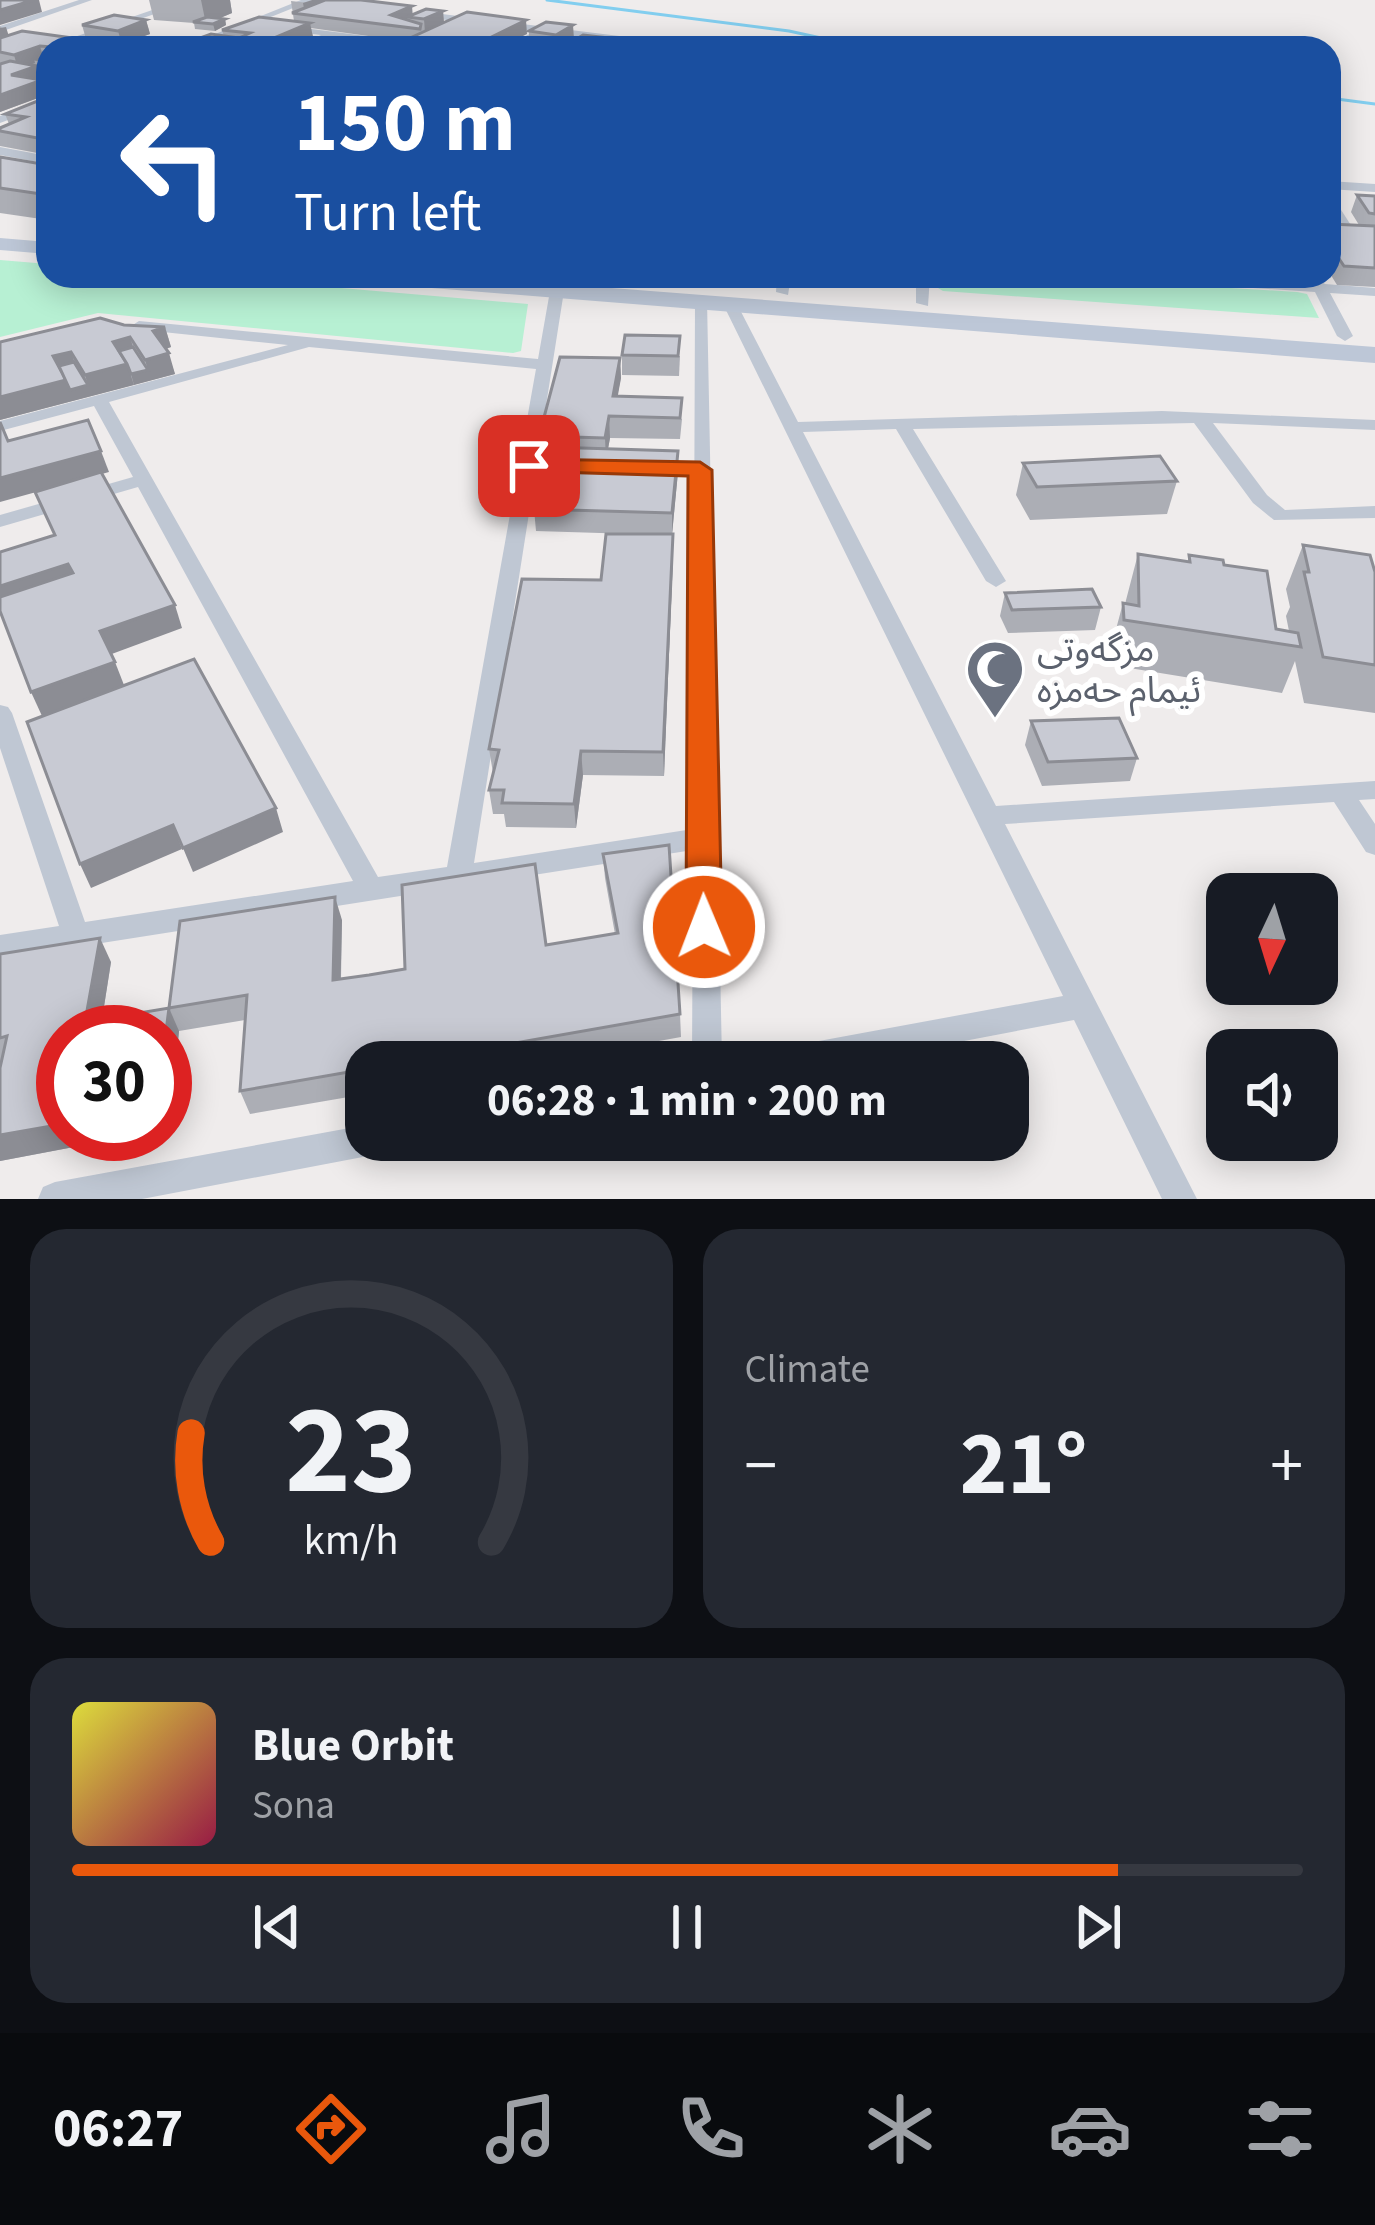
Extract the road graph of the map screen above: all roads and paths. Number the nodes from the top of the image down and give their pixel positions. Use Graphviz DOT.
graph roads {
  1 [pos="88,0"];
  2 [pos="137,0"];
  3 [pos="190,0"];
  4 [pos="310,0"];
  5 [pos="32,2"];
  6 [pos="333,3"];
  7 [pos="67,7"];
  8 [pos="162,10"];
  9 [pos="399,11"];
  10 [pos="466,20"];
  11 [pos="250,22"];
  12 [pos="448,28"];
  13 [pos="0,30"];
  14 [pos="545,30"];
  15 [pos="22,34"];
  16 [pos="332,34"];
  17 [pos="83,36"];
  18 [pos="215,36"];
  19 [pos="327,36"];
  20 [pos="345,36"];
  21 [pos="533,36"];
  22 [pos="594,36"];
  23 [pos="0,71"];
  24 [pos="36,76"];
  25 [pos="36,107"];
  26 [pos="0,120"];
  27 [pos="0,151"];
  28 [pos="36,158"];
  29 [pos="1341,186"];
  30 [pos="1375,188"];
  31 [pos="1341,216"];
  32 [pos="0,231"];
  33 [pos="1341,232"];
  34 [pos="36,234"];
  35 [pos="0,244"];
  36 [pos="36,247"];
  37 [pos="1341,286"];
  38 [pos="556,288"];
  39 [pos="580,288"];
  40 [pos="813,288"];
  41 [pos="923,288"];
  42 [pos="1321,288"];
  43 [pos="1375,292"];
  44 [pos="923,303"];
  45 [pos="731,306"];
  46 [pos="701,314"];
  47 [pos="122,326"];
  48 [pos="745,333"];
  49 [pos="320,342"];
  50 [pos="1366,350"];
  51 [pos="545,365"];
  52 [pos="99,400"];
  53 [pos="1199,417"];
  54 [pos="902,424"];
  55 [pos="1375,424"];
  56 [pos="0,426"];
  57 [pos="792,427"];
  58 [pos="143,480"];
  59 [pos="1375,512"];
  60 [pos="0,521"];
  61 [pos="996,581"];
  62 [pos="0,713"];
  63 [pos="1375,790"];
  64 [pos="1341,793"];
  65 [pos="988,816"];
  66 [pos="702,838"];
  67 [pos="1375,845"];
  68 [pos="459,876"];
  69 [pos="371,889"];
  70 [pos="76,935"];
  71 [pos="0,947"];
  72 [pos="1083,1005"];
  73 [pos="707,1041"];
  74 [pos="892,1041"];
  75 [pos="345,1144"];
  76 [pos="55,1199"];
  77 [pos="1180,1199"];
  1 -- 7 [label="street"];
  2 -- 8 [label="street"];
  3 -- 8 [label="street"];
  4 -- 6 [label="street"];
  4 -- 11 [label="street"];
  5 -- 7 [label="street"];
  7 -- 13 [label="street"];
  8 -- 17 [label="street"];
  9 -- 10 [label="street"];
  10 -- 12 [label="street"];
  10 -- 14 [label="street"];
  11 -- 16 [label="street"];
  11 -- 18 [label="street"];
  13 -- 15 [label="street"];
  14 -- 21 [label="street"];
  14 -- 22 [label="street"];
  16 -- 19 [label="street"];
  16 -- 20 [label="street"];
  23 -- 24 [label="street"];
  25 -- 26 [label="street"];
  27 -- 28 [label="street"];
  29 -- 30 [label="street"];
  31 -- 33 [label="street"];
  32 -- 34 [label="main road"];
  35 -- 36 [label="main road"];
  37 -- 43 [label="street"];
  38 -- 51 [label="street"];
  39 -- 46 [label="main road"];
  40 -- 44 [label="main road"];
  41 -- 44 [label="street"];
  42 -- 50 [label="street"];
  44 -- 50 [label="main road"];
  45 -- 46 [label="main road"];
  45 -- 48 [label="street"];
  45 -- 50 [label="main road"];
  46 -- 48 [label="street"];
  46 -- 66 [label="street"];
  47 -- 49 [label="street"];
  48 -- 57 [label="street"];
  49 -- 51 [label="street"];
  49 -- 52 [label="street"];
  51 -- 68 [label="street"];
  52 -- 56 [label="street"];
  52 -- 58 [label="street"];
  53 -- 54 [label="street"];
  53 -- 55 [label="street"];
  53 -- 59 [label="street"];
  54 -- 57 [label="street"];
  54 -- 61 [label="street"];
  57 -- 65 [label="street"];
  58 -- 60 [label="street"];
  58 -- 69 [label="street"];
  62 -- 70 [label="street"];
  63 -- 64 [label="street"];
  64 -- 65 [label="street"];
  64 -- 67 [label="street"];
  65 -- 72 [label="street"];
  66 -- 68 [label="street"];
  66 -- 73 [label="street"];
  68 -- 69 [label="street"];
  69 -- 70 [label="street"];
  70 -- 71 [label="street"];
  72 -- 74 [label="street"];
  72 -- 77 [label="street"];
  75 -- 76 [label="street"];
}
